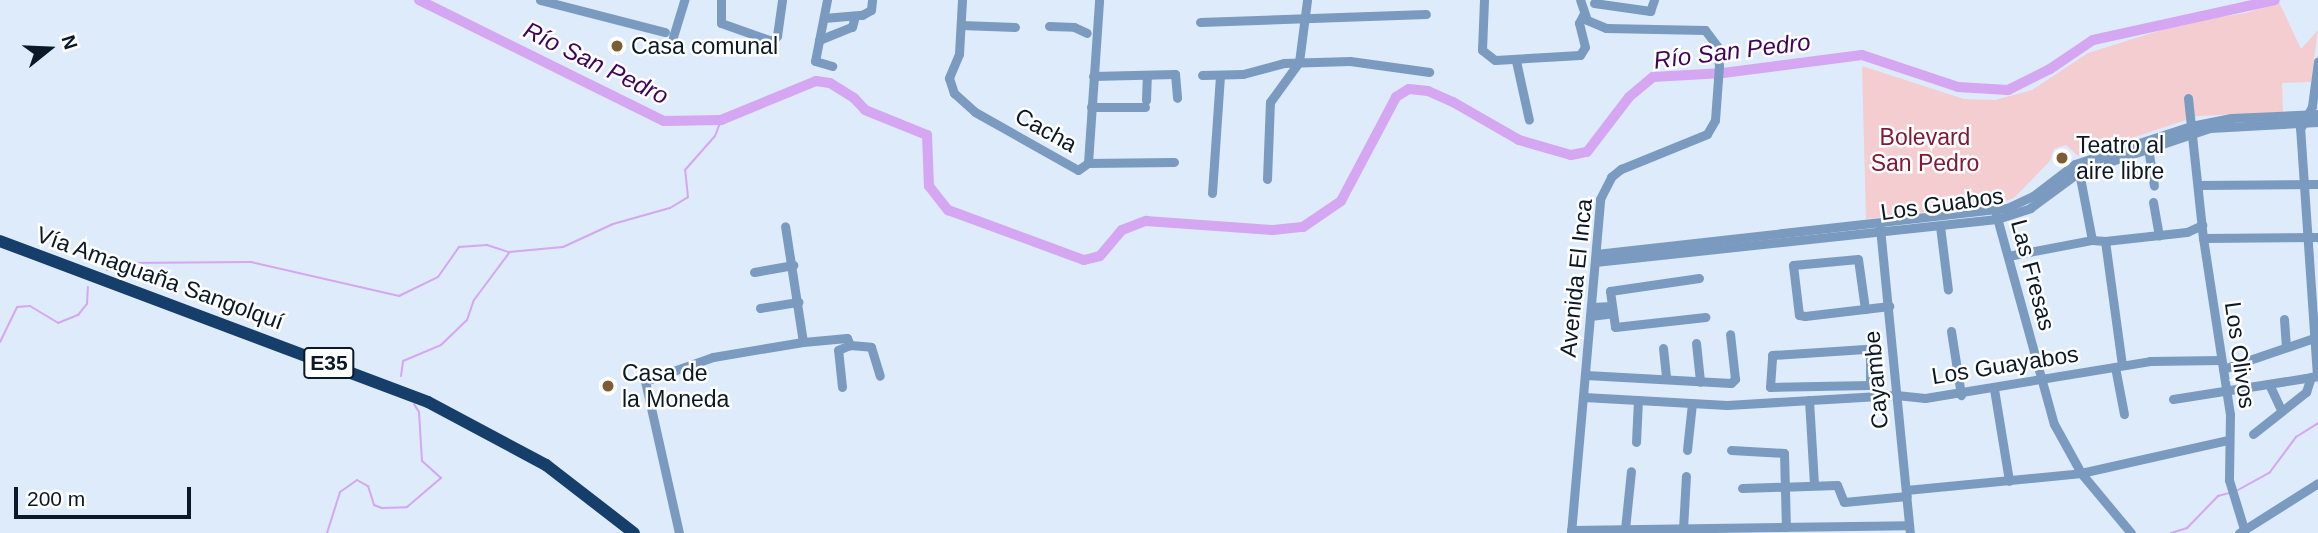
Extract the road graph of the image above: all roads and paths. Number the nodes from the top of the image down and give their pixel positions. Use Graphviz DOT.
graph roads {
  1 [pos="540,0"];
  2 [pos="684,0"];
  3 [pos="720,0"];
  4 [pos="782,0"];
  5 [pos="827,0"];
  6 [pos="872,0"];
  7 [pos="962,0"];
  8 [pos="1099,0"];
  9 [pos="1307,0"];
  10 [pos="1483,0"];
  11 [pos="1580,0"];
  12 [pos="1654,0"];
  13 [pos="1594,3"];
  14 [pos="1646,5"];
  15 [pos="1584,13"];
  16 [pos="1426,14"];
  17 [pos="855,16"];
  18 [pos="1306,16"];
  19 [pos="824,18"];
  20 [pos="1200,22"];
  21 [pos="961,25"];
  22 [pos="1049,26"];
  23 [pos="1015,27"];
  24 [pos="1091,34"];
  25 [pos="819,40"];
  26 [pos="1516,61"];
  27 [pos="2318,61"];
  28 [pos="1299,62"];
  29 [pos="832,66"];
  30 [pos="1429,72"];
  31 [pos="1147,75"];
  32 [pos="1202,75"];
  33 [pos="1093,76"];
  34 [pos="1220,76"];
  35 [pos="1177,98"];
  36 [pos="2188,98"];
  37 [pos="1091,107"];
  38 [pos="2310,117"];
  39 [pos="1529,120"];
  40 [pos="2318,122"];
  41 [pos="2192,130"];
  42 [pos="2148,148"];
  43 [pos="1174,162"];
  44 [pos="1088,163"];
  45 [pos="2079,173"];
  46 [pos="1267,179"];
  47 [pos="2303,184"];
  48 [pos="2318,184"];
  49 [pos="2199,185"];
  50 [pos="2154,186"];
  51 [pos="1212,192"];
  52 [pos="2153,202"];
  53 [pos="1996,214"];
  54 [pos="2202,225"];
  55 [pos="785,226"];
  56 [pos="1940,226"];
  57 [pos="1880,228"];
  58 [pos="2159,235"];
  59 [pos="2307,237"];
  60 [pos="2318,237"];
  61 [pos="2203,238"];
  62 [pos="2092,240"];
  63 [pos="0,241"];
  64 [pos="2105,241"];
  65 [pos="2008,256"];
  66 [pos="1595,258"];
  67 [pos="793,265"];
  68 [pos="754,272"];
  69 [pos="1699,278"];
  70 [pos="1948,290"];
  71 [pos="799,302"];
  72 [pos="1889,306"];
  73 [pos="760,308"];
  74 [pos="1612,309"];
  75 [pos="1864,309"];
  76 [pos="1591,312"];
  77 [pos="1705,317"];
  78 [pos="2284,318"];
  79 [pos="1951,331"];
  80 [pos="1730,334"];
  81 [pos="2315,338"];
  82 [pos="803,342"];
  83 [pos="1696,343"];
  84 [pos="850,345"];
  85 [pos="1662,348"];
  86 [pos="2286,348"];
  87 [pos="2222,364"];
  88 [pos="2119,366"];
  89 [pos="1586,375"];
  90 [pos="880,376"];
  91 [pos="2315,376"];
  92 [pos="1666,379"];
  93 [pos="2041,381"];
  94 [pos="1700,382"];
  95 [pos="2269,384"];
  96 [pos="842,387"];
  97 [pos="1818,389"];
  98 [pos="1993,389"];
  99 [pos="2228,392"];
  100 [pos="1896,395"];
  101 [pos="1961,395"];
  102 [pos="1584,397"];
  103 [pos="2173,399"];
  104 [pos="1638,400"];
  105 [pos="1814,400"];
  106 [pos="1692,403"];
  107 [pos="2280,408"];
  108 [pos="2124,414"];
  109 [pos="2253,434"];
  110 [pos="2228,440"];
  111 [pos="1636,442"];
  112 [pos="1687,450"];
  113 [pos="1731,450"];
  114 [pos="1630,471"];
  115 [pos="2081,473"];
  116 [pos="1686,477"];
  117 [pos="2009,481"];
  118 [pos="2318,483"];
  119 [pos="1814,485"];
  120 [pos="1786,486"];
  121 [pos="1742,488"];
  122 [pos="1906,493"];
  123 [pos="1786,527"];
  124 [pos="1683,528"];
  125 [pos="1625,529"];
  126 [pos="1910,529"];
  127 [pos="2241,531"];
  128 [pos="1571,532"];
  129 [pos="634,533"];
  130 [pos="679,533"];
  131 [pos="2131,533"];
  1 -- 2 [label="street"];
  3 -- 4 [label="street"];
  5 -- 19 [label="street"];
  6 -- 17 [label="street"];
  7 -- 21 [label="street"];
  8 -- 24 [label="street, Cacha"];
  9 -- 18 [label="street"];
  10 -- 26 [label="street"];
  11 -- 15 [label="street"];
  12 -- 14 [label="street"];
  13 -- 14 [label="street"];
  15 -- 26 [label="street"];
  15 -- 66 [label="street, Avenida El Inca"];
  16 -- 18 [label="street"];
  17 -- 19 [label="street"];
  17 -- 25 [label="street"];
  18 -- 20 [label="street"];
  18 -- 28 [label="street"];
  19 -- 25 [label="street"];
  21 -- 23 [label="street"];
  21 -- 44 [label="street, Cacha"];
  22 -- 24 [label="street"];
  24 -- 33 [label="street, Cacha"];
  25 -- 29 [label="street"];
  26 -- 39 [label="street"];
  27 -- 38 [label="street"];
  28 -- 30 [label="street"];
  28 -- 34 [label="street"];
  28 -- 46 [label="street"];
  31 -- 33 [label="street"];
  31 -- 35 [label="street"];
  31 -- 37 [label="street"];
  32 -- 34 [label="street"];
  33 -- 37 [label="street, Cacha"];
  34 -- 51 [label="street"];
  36 -- 41 [label="street, Los Olivos"];
  37 -- 44 [label="street, Cacha"];
  38 -- 40 [label="street, Los Guabos"];
  38 -- 41 [label="street, Los Guabos"];
  38 -- 47 [label="street"];
  41 -- 42 [label="street, Los Guabos"];
  41 -- 49 [label="street, Los Olivos"];
  41 -- 53 [label="street, Los Guabos"];
  42 -- 45 [label="street, Los Guabos"];
  42 -- 50 [label="street"];
  43 -- 44 [label="street"];
  45 -- 53 [label="street, Los Guabos"];
  45 -- 62 [label="street"];
  47 -- 48 [label="street"];
  47 -- 49 [label="street"];
  47 -- 59 [label="street"];
  49 -- 54 [label="street, Los Olivos"];
  52 -- 58 [label="street"];
  53 -- 56 [label="street, Los Guabos"];
  53 -- 57 [label="street, Los Guabos"];
  53 -- 65 [label="street, Las Fresas"];
  54 -- 58 [label="street"];
  54 -- 61 [label="street, Los Olivos"];
  55 -- 67 [label="street"];
  56 -- 57 [label="street, Los Guabos"];
  56 -- 70 [label="street"];
  57 -- 66 [label="street, Los Guabos"];
  57 -- 72 [label="street, Cayambe"];
  58 -- 64 [label="street"];
  59 -- 60 [label="street"];
  59 -- 61 [label="street"];
  59 -- 81 [label="street"];
  61 -- 87 [label="street, Los Olivos"];
  62 -- 64 [label="street"];
  62 -- 65 [label="street"];
  63 -- 129 [label="highway, Vía Amaguaña Sangolquí / E35"];
  64 -- 88 [label="street"];
  65 -- 93 [label="street, Las Fresas"];
  66 -- 76 [label="street, Avenida El Inca"];
  67 -- 68 [label="street"];
  67 -- 71 [label="street"];
  69 -- 74 [label="street"];
  71 -- 73 [label="street"];
  71 -- 82 [label="street"];
  72 -- 75 [label="street"];
  72 -- 100 [label="street, Cayambe"];
  74 -- 76 [label="street"];
  74 -- 77 [label="street"];
  75 -- 75 [label="street"];
  76 -- 89 [label="street, Avenida El Inca"];
  78 -- 86 [label="street"];
  79 -- 101 [label="street"];
  80 -- 94 [label="street"];
  81 -- 86 [label="street, Los Guayabos"];
  81 -- 91 [label="street"];
  82 -- 84 [label="street"];
  82 -- 130 [label="street"];
  83 -- 94 [label="street"];
  84 -- 90 [label="street"];
  84 -- 96 [label="street"];
  85 -- 92 [label="street"];
  86 -- 87 [label="street, Los Guayabos"];
  87 -- 88 [label="street, Los Guayabos"];
  87 -- 99 [label="street, Los Olivos"];
  88 -- 93 [label="street, Los Guayabos"];
  88 -- 108 [label="street"];
  89 -- 92 [label="street"];
  89 -- 102 [label="street, Avenida El Inca"];
  91 -- 95 [label="street"];
  91 -- 107 [label="street"];
  92 -- 94 [label="street"];
  93 -- 98 [label="street, Los Guayabos"];
  93 -- 115 [label="street, Las Fresas"];
  95 -- 99 [label="street"];
  95 -- 107 [label="street"];
  97 -- 97 [label="street"];
  97 -- 105 [label="street"];
  98 -- 101 [label="street, Los Guayabos"];
  98 -- 117 [label="street"];
  99 -- 103 [label="street"];
  99 -- 110 [label="street, Los Olivos"];
  100 -- 101 [label="street, Los Guayabos"];
  100 -- 105 [label="street, Los Guayabos"];
  100 -- 122 [label="street, Cayambe"];
  102 -- 104 [label="street, Los Guayabos"];
  102 -- 128 [label="street, Avenida El Inca"];
  104 -- 106 [label="street, Los Guayabos"];
  104 -- 111 [label="street"];
  105 -- 106 [label="street, Los Guayabos"];
  105 -- 119 [label="street"];
  106 -- 112 [label="street"];
  107 -- 109 [label="street"];
  110 -- 115 [label="street"];
  110 -- 127 [label="street, Los Olivos"];
  113 -- 120 [label="street"];
  114 -- 125 [label="street"];
  115 -- 117 [label="street"];
  115 -- 131 [label="street, Las Fresas"];
  116 -- 124 [label="street"];
  117 -- 122 [label="street"];
  118 -- 127 [label="street"];
  119 -- 120 [label="street"];
  119 -- 122 [label="street"];
  120 -- 121 [label="street"];
  120 -- 123 [label="street"];
  122 -- 126 [label="street, Cayambe"];
  123 -- 124 [label="street"];
  123 -- 126 [label="street"];
  124 -- 125 [label="street"];
  125 -- 128 [label="street"];
}
